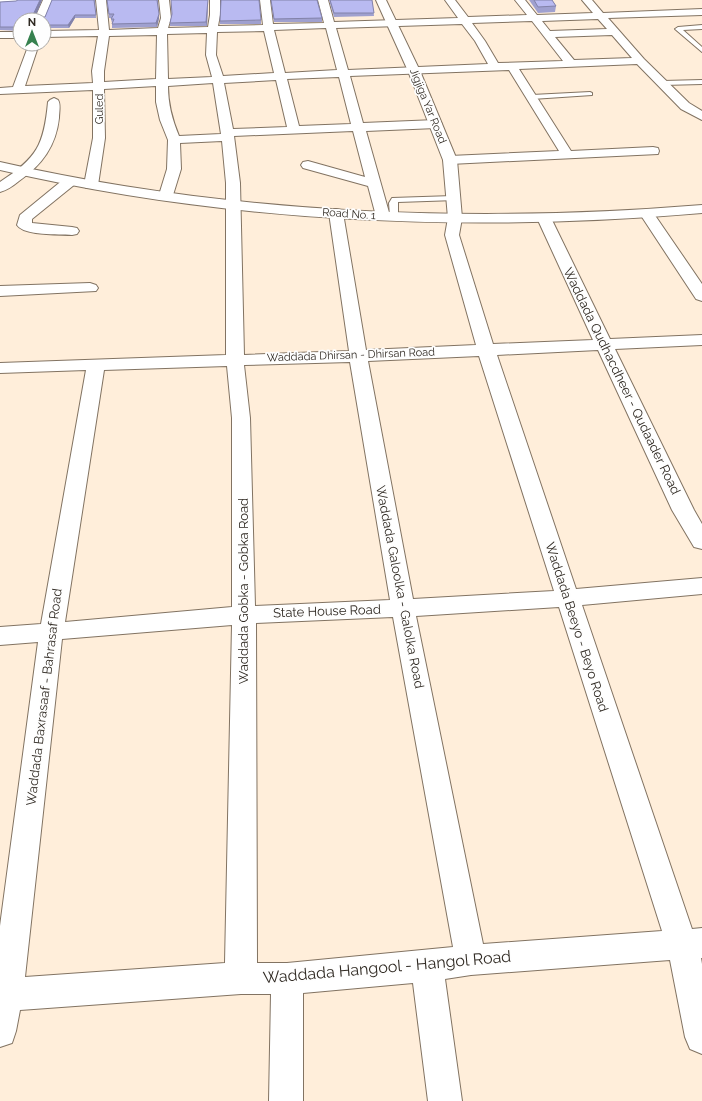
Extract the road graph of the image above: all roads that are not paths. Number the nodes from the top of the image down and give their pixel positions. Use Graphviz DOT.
graph roads {
  1 [pos="17,0"];
  2 [pos="48,0"];
  3 [pos="101,0"];
  4 [pos="164,0"];
  5 [pos="215,0"];
  6 [pos="265,0"];
  7 [pos="323,0"];
  8 [pos="381,0"];
  9 [pos="450,0"];
  10 [pos="520,0"];
  11 [pos="587,0"];
  12 [pos="0,1"];
  13 [pos="661,5"];
  14 [pos="43,12"];
  15 [pos="702,12"];
  16 [pos="670,14"];
  17 [pos="602,16"];
  18 [pos="534,18"];
  19 [pos="465,22"];
  20 [pos="392,24"];
  21 [pos="331,26"];
  22 [pos="702,27"];
  23 [pos="268,28"];
  24 [pos="212,30"];
  25 [pos="104,32"];
  26 [pos="162,32"];
  27 [pos="615,32"];
  28 [pos="52,34"];
  29 [pos="547,34"];
  30 [pos="0,35"];
  31 [pos="12,35"];
  32 [pos="702,50"];
  33 [pos="31,52"];
  34 [pos="640,61"];
  35 [pos="571,64"];
  36 [pos="512,66"];
  37 [pos="495,67"];
  38 [pos="414,71"];
  39 [pos="344,73"];
  40 [pos="280,76"];
  41 [pos="217,79"];
  42 [pos="702,82"];
  43 [pos="162,83"];
  44 [pos="664,84"];
  45 [pos="99,87"];
  46 [pos="18,90"];
  47 [pos="0,91"];
  48 [pos="590,94"];
  49 [pos="532,97"];
  50 [pos="54,102"];
  51 [pos="702,116"];
  52 [pos="436,124"];
  53 [pos="358,127"];
  54 [pos="294,130"];
  55 [pos="228,135"];
  56 [pos="174,140"];
  57 [pos="654,151"];
  58 [pos="567,154"];
  59 [pos="450,160"];
  60 [pos="308,165"];
  61 [pos="0,166"];
  62 [pos="25,172"];
  63 [pos="69,182"];
  64 [pos="373,183"];
  65 [pos="91,185"];
  66 [pos="0,188"];
  67 [pos="166,195"];
  68 [pos="233,204"];
  69 [pos="454,208"];
  70 [pos="702,209"];
  71 [pos="336,213"];
  72 [pos="647,214"];
  73 [pos="388,216"];
  74 [pos="544,218"];
  75 [pos="72,231"];
  76 [pos="90,288"];
  77 [pos="0,291"];
  78 [pos="702,296"];
  79 [pos="702,340"];
  80 [pos="605,344"];
  81 [pos="486,349"];
  82 [pos="358,356"];
  83 [pos="235,360"];
  84 [pos="96,364"];
  85 [pos="0,368"];
  86 [pos="702,542"];
  87 [pos="702,586"];
  88 [pos="566,598"];
  89 [pos="403,608"];
  90 [pos="244,615"];
  91 [pos="51,632"];
  92 [pos="0,636"];
  93 [pos="692,943"];
  94 [pos="471,960"];
  95 [pos="427,966"];
  96 [pos="241,978"];
  97 [pos="287,979"];
  98 [pos="4,994"];
  99 [pos="0,1031"];
  100 [pos="702,1037"];
  101 [pos="286,1101"];
  102 [pos="445,1101"];
  1 -- 12 [label="main road"];
  2 -- 14 [label="main road"];
  3 -- 25 [label="main road, Guled"];
  4 -- 26 [label="main road"];
  5 -- 24 [label="main road, Waddada Gobka - Gobka Road"];
  6 -- 23 [label="main road"];
  7 -- 21 [label="main road"];
  8 -- 20 [label="main road, Jigjiga Yar Road"];
  9 -- 19 [label="main road"];
  10 -- 18 [label="main road"];
  11 -- 17 [label="main road"];
  13 -- 16 [label="main road"];
  15 -- 16 [label="main road"];
  16 -- 17 [label="main road"];
  17 -- 18 [label="main road"];
  17 -- 27 [label="main road"];
  18 -- 19 [label="main road"];
  18 -- 29 [label="main road"];
  19 -- 20 [label="main road"];
  19 -- 37 [label="main road"];
  20 -- 21 [label="main road"];
  20 -- 38 [label="main road, Jigjiga Yar Road"];
  21 -- 23 [label="main road"];
  21 -- 39 [label="main road"];
  22 -- 32 [label="lane"];
  23 -- 24 [label="main road"];
  23 -- 40 [label="main road"];
  24 -- 26 [label="main road"];
  24 -- 41 [label="main road, Waddada Gobka - Gobka Road"];
  25 -- 26 [label="main road"];
  25 -- 28 [label="main road"];
  25 -- 45 [label="main road, Guled"];
  26 -- 43 [label="main road"];
  27 -- 29 [label="main road"];
  27 -- 34 [label="main road"];
  29 -- 35 [label="main road"];
  30 -- 31 [label="main road"];
  33 -- 46 [label="main road"];
  34 -- 35 [label="main road"];
  34 -- 44 [label="main road"];
  35 -- 36 [label="main road"];
  36 -- 37 [label="main road"];
  36 -- 49 [label="main road"];
  37 -- 38 [label="main road"];
  38 -- 39 [label="main road"];
  38 -- 52 [label="main road, Jigjiga Yar Road"];
  39 -- 40 [label="main road"];
  39 -- 53 [label="main road"];
  40 -- 41 [label="main road"];
  40 -- 54 [label="main road"];
  41 -- 43 [label="main road"];
  41 -- 55 [label="main road, Waddada Gobka - Gobka Road"];
  42 -- 44 [label="lane"];
  43 -- 45 [label="main road"];
  43 -- 56 [label="main road"];
  44 -- 51 [label="main road"];
  45 -- 46 [label="main road"];
  45 -- 65 [label="main road, Guled"];
  46 -- 47 [label="main road"];
  48 -- 49 [label="lane"];
  49 -- 58 [label="main road"];
  50 -- 62 [label="main road"];
  52 -- 53 [label="main road"];
  52 -- 59 [label="main road, Jigjiga Yar Road"];
  53 -- 54 [label="main road"];
  53 -- 64 [label="main road"];
  54 -- 55 [label="main road"];
  55 -- 56 [label="main road"];
  55 -- 68 [label="main road, Waddada Gobka - Gobka Road"];
  56 -- 67 [label="main road"];
  57 -- 58 [label="main road"];
  58 -- 59 [label="main road"];
  59 -- 69 [label="main road, Jigjiga Yar Road"];
  60 -- 64 [label="main road"];
  61 -- 62 [label="main road, Road No. 1"];
  62 -- 63 [label="main road, Road No. 1"];
  62 -- 66 [label="main road"];
  63 -- 65 [label="main road, Road No. 1"];
  63 -- 75 [label="main road"];
  64 -- 73 [label="main road"];
  65 -- 67 [label="main road, Road No. 1"];
  67 -- 68 [label="main road, Road No. 1"];
  68 -- 71 [label="main road, Road No. 1"];
  68 -- 83 [label="main road, Waddada Gobka - Gobka Road"];
  69 -- 73 [label="main road, Road No. 1"];
  69 -- 73 [label="lane"];
  69 -- 74 [label="main road, Road No. 1"];
  69 -- 81 [label="main road, Waddada Beeyo - Beyo Road"];
  70 -- 72 [label="main road, Road No. 1"];
  71 -- 73 [label="main road, Road No. 1"];
  71 -- 82 [label="main road, Waddada Galoolka - Galolka Road"];
  72 -- 74 [label="main road, Road No. 1"];
  72 -- 78 [label="main road"];
  74 -- 80 [label="main road, Waddada Qudhacdheer - Qudaader Road"];
  76 -- 77 [label="main road"];
  79 -- 80 [label="main road, Waddada Dhirsan - Dhirsan Road"];
  80 -- 81 [label="main road, Waddada Dhirsan - Dhirsan Road"];
  80 -- 86 [label="main road, Waddada Qudhacdheer - Qudaader Road"];
  81 -- 82 [label="main road, Waddada Dhirsan - Dhirsan Road"];
  81 -- 88 [label="main road, Waddada Beeyo - Beyo Road"];
  82 -- 83 [label="main road, Waddada Dhirsan - Dhirsan Road"];
  82 -- 89 [label="main road, Waddada Galoolka - Galolka Road"];
  83 -- 84 [label="main road, Waddada Dhirsan - Dhirsan Road"];
  83 -- 90 [label="main road, Waddada Gobka - Gobka Road"];
  84 -- 85 [label="main road, Waddada Dhirsan - Dhirsan Road"];
  84 -- 91 [label="main road, Waddada Baxrasaaf - Bahrasaf Road"];
  87 -- 88 [label="main road, State House Road"];
  88 -- 89 [label="main road, State House Road"];
  88 -- 93 [label="main road, Waddada Beeyo - Beyo Road"];
  89 -- 90 [label="main road, State House Road"];
  89 -- 94 [label="main road, Waddada Galoolka - Galolka Road"];
  90 -- 91 [label="main road, State House Road"];
  90 -- 96 [label="main road, Waddada Gobka - Gobka Road"];
  91 -- 92 [label="main road, State House Road"];
  91 -- 98 [label="main road, Waddada Baxrasaaf - Bahrasaf Road"];
  93 -- 94 [label="main road, Waddada Hangool - Hangol Road"];
  93 -- 100 [label="main road, Waddada Beeyo - Beyo Road"];
  94 -- 95 [label="main road, Waddada Hangool - Hangol Road"];
  95 -- 97 [label="main road, Waddada Hangool - Hangol Road"];
  95 -- 102 [label="main road"];
  96 -- 97 [label="main road, Waddada Hangool - Hangol Road"];
  96 -- 98 [label="main road, Waddada Hangool - Hangol Road"];
  97 -- 101 [label="main road"];
  98 -- 99 [label="main road, Waddada Baxrasaaf - Bahrasaf Road"];
}
